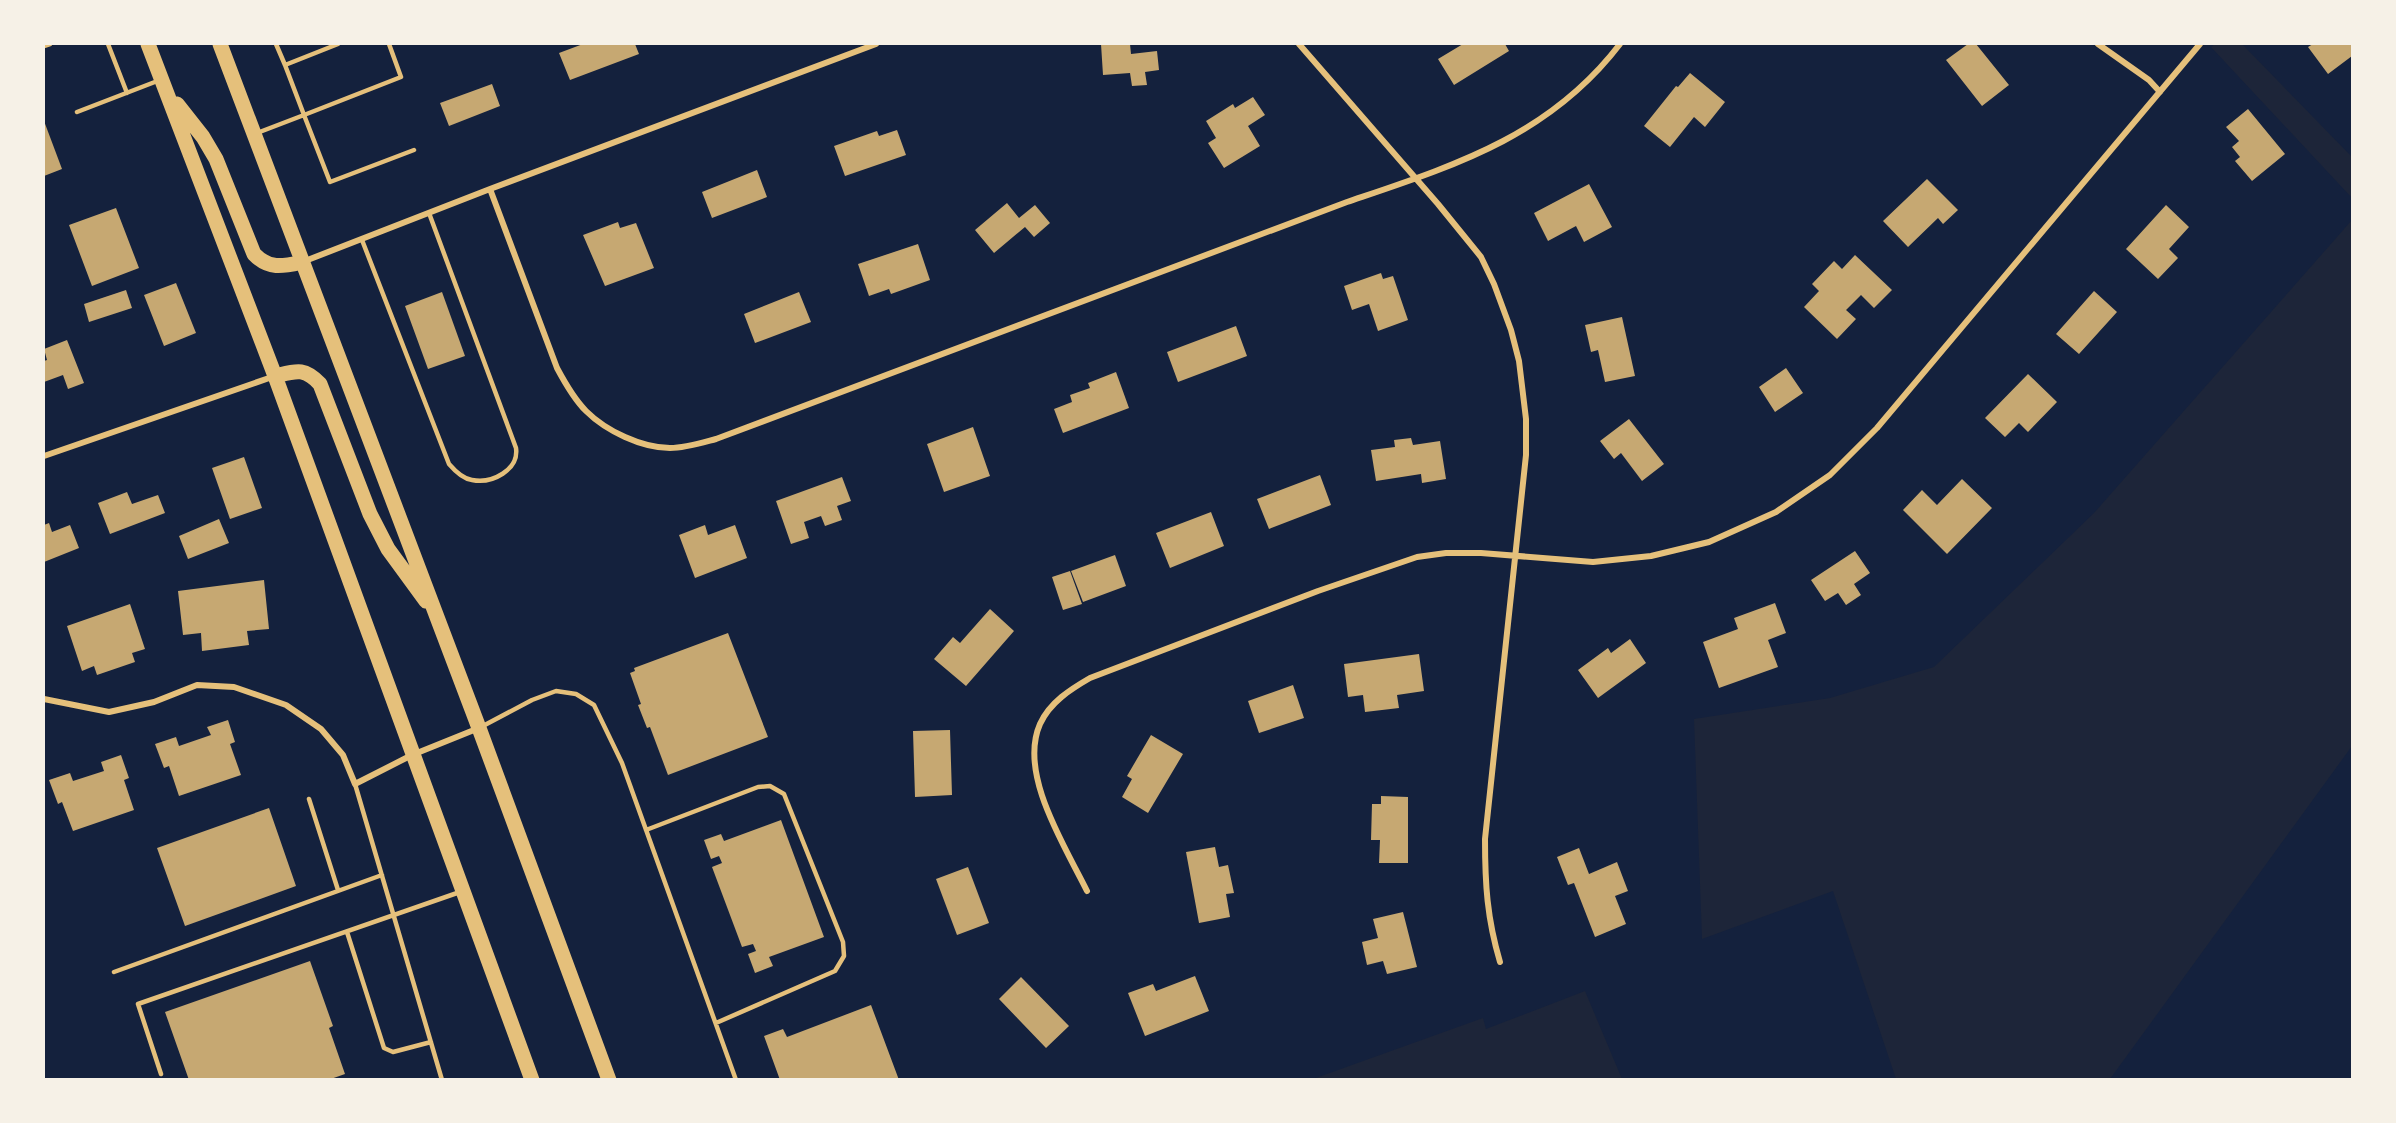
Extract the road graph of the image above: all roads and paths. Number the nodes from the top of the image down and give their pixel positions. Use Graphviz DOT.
graph roads {
  1 [pos="50,44"];
  2 [pos="108,44"];
  3 [pos="148,44"];
  4 [pos="220,44"];
  5 [pos="276,44"];
  6 [pos="339,44"];
  7 [pos="389,44"];
  8 [pos="876,44"];
  9 [pos="1299,44"];
  10 [pos="1620,44"];
  11 [pos="2098,44"];
  12 [pos="2200,44"];
  13 [pos="44,46"];
  14 [pos="285,65"];
  15 [pos="165,86"];
  16 [pos="2160,92"];
  17 [pos="127,93"];
  18 [pos="77,112"];
  19 [pos="304,115"];
  20 [pos="254,134"];
  21 [pos="414,150"];
  22 [pos="1414,179"];
  23 [pos="490,189"];
  24 [pos="429,213"];
  25 [pos="362,240"];
  26 [pos="303,261"];
  27 [pos="275,376"];
  28 [pos="44,456"];
  29 [pos="1516,557"];
  30 [pos="436,613"];
  31 [pos="44,699"];
  32 [pos="479,728"];
  33 [pos="412,755"];
  34 [pos="355,784"];
  35 [pos="309,799"];
  36 [pos="646,830"];
  37 [pos="382,875"];
  38 [pos="338,890"];
  39 [pos="463,891"];
  40 [pos="1087,891"];
  41 [pos="394,916"];
  42 [pos="347,933"];
  43 [pos="1500,962"];
  44 [pos="114,972"];
  45 [pos="716,1023"];
  46 [pos="431,1042"];
  47 [pos="161,1074"];
  48 [pos="442,1080"];
  49 [pos="532,1080"];
  50 [pos="609,1080"];
  51 [pos="736,1080"];
  1 -- 13 [label="lane"];
  2 -- 17 [label="lane"];
  3 -- 15 [label="main road"];
  4 -- 20 [label="main road"];
  5 -- 14 [label="lane"];
  6 -- 14 [label="lane"];
  7 -- 19 [label="lane"];
  8 -- 23 [label="street"];
  9 -- 22 [label="street"];
  10 -- 22 [label="street"];
  11 -- 16 [label="street"];
  12 -- 16 [label="street"];
  14 -- 19 [label="lane"];
  15 -- 17 [label="lane"];
  15 -- 26 [label="main road"];
  15 -- 27 [label="main road"];
  16 -- 29 [label="street"];
  17 -- 18 [label="lane"];
  19 -- 20 [label="lane"];
  19 -- 21 [label="lane"];
  20 -- 26 [label="main road"];
  22 -- 23 [label="street"];
  22 -- 29 [label="street"];
  23 -- 24 [label="street"];
  24 -- 25 [label="street"];
  24 -- 25 [label="lane"];
  25 -- 26 [label="street"];
  26 -- 30 [label="main road"];
  27 -- 28 [label="street"];
  27 -- 30 [label="main road"];
  27 -- 33 [label="main road"];
  29 -- 40 [label="street"];
  29 -- 43 [label="street"];
  30 -- 32 [label="main road"];
  31 -- 34 [label="street"];
  32 -- 33 [label="street"];
  32 -- 36 [label="lane"];
  32 -- 50 [label="main road"];
  33 -- 34 [label="street"];
  33 -- 39 [label="main road"];
  34 -- 37 [label="lane"];
  35 -- 38 [label="lane"];
  36 -- 45 [label="lane"];
  36 -- 45 [label="lane"];
  37 -- 38 [label="lane"];
  37 -- 41 [label="lane"];
  38 -- 44 [label="lane"];
  39 -- 41 [label="lane"];
  39 -- 49 [label="main road"];
  41 -- 42 [label="lane"];
  41 -- 46 [label="lane"];
  42 -- 46 [label="lane"];
  42 -- 47 [label="lane"];
  45 -- 51 [label="lane"];
  46 -- 48 [label="lane"];
}
